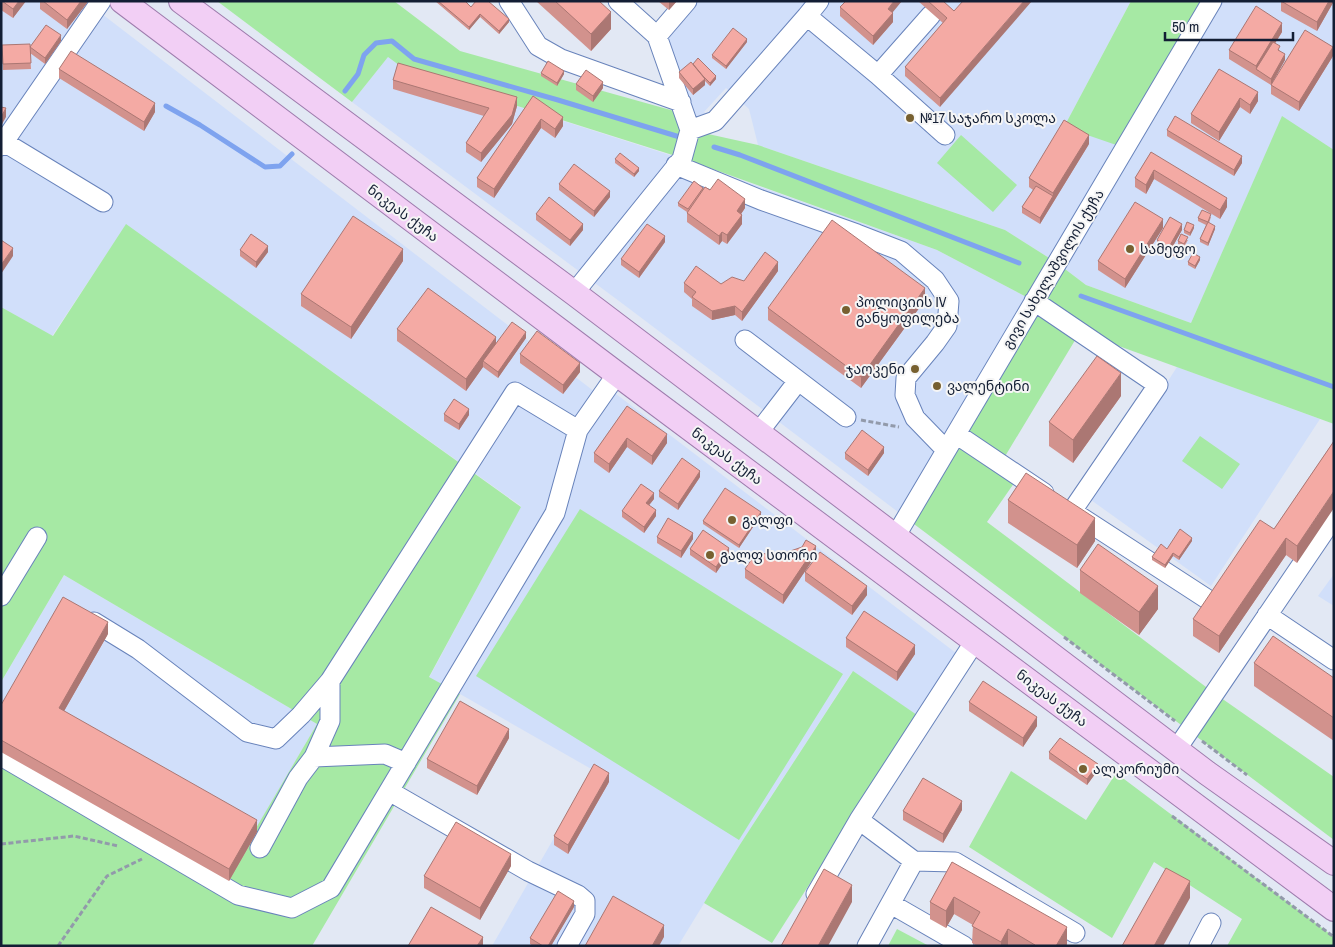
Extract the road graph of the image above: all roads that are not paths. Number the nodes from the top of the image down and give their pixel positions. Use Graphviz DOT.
graph roads {
  1 [pos="101,1"];
  2 [pos="122,1"];
  3 [pos="181,1"];
  4 [pos="509,1"];
  5 [pos="687,1"];
  6 [pos="819,1"];
  7 [pos="1212,1"];
  8 [pos="626,4"];
  9 [pos="938,7"];
  10 [pos="807,16"];
  11 [pos="657,36"];
  12 [pos="878,76"];
  13 [pos="681,102"];
  14 [pos="690,130"];
  15 [pos="945,134"];
  16 [pos="3,144"];
  17 [pos="676,165"];
  18 [pos="103,202"];
  19 [pos="574,293"];
  20 [pos="1034,301"];
  21 [pos="745,340"];
  22 [pos="616,374"];
  23 [pos="679,374"];
  24 [pos="798,381"];
  25 [pos="656,403"];
  26 [pos="846,417"];
  27 [pos="578,430"];
  28 [pos="758,433"];
  29 [pos="956,434"];
  30 [pos="946,450"];
  31 [pos="1072,511"];
  32 [pos="1334,517"];
  33 [pos="895,536"];
  34 [pos="37,537"];
  35 [pos="1,596"];
  36 [pos="1207,599"];
  37 [pos="1267,615"];
  38 [pos="94,622"];
  39 [pos="976,641"];
  40 [pos="1334,660"];
  41 [pos="330,681"];
  42 [pos="1182,740"];
  43 [pos="1,756"];
  44 [pos="314,757"];
  45 [pos="406,763"];
  46 [pos="389,791"];
  47 [pos="859,820"];
  48 [pos="260,848"];
  49 [pos="914,861"];
  50 [pos="1334,863"];
  51 [pos="891,904"];
  52 [pos="1334,909"];
  53 [pos="806,912"];
  54 [pos="1211,923"];
  55 [pos="1075,934"];
  56 [pos="567,946"];
  57 [pos="867,946"];
  58 [pos="964,946"];
  59 [pos="1199,946"];
  1 -- 16 [label="street"];
  2 -- 22 [label="main road, ნიკეას ქუჩა"];
  3 -- 19 [label="main road"];
  4 -- 13 [label="street"];
  5 -- 11 [label="street"];
  6 -- 10 [label="street"];
  7 -- 20 [label="street, გივი სახელაშვილის ქუჩა"];
  8 -- 11 [label="street"];
  9 -- 12 [label="street"];
  10 -- 12 [label="street"];
  10 -- 14 [label="street"];
  11 -- 13 [label="street"];
  12 -- 15 [label="street"];
  13 -- 14 [label="street"];
  14 -- 17 [label="street"];
  16 -- 18 [label="street"];
  17 -- 19 [label="street"];
  17 -- 30 [label="street"];
  19 -- 23 [label="main road"];
  20 -- 29 [label="street, გივი სახელაშვილის ქუჩა"];
  20 -- 31 [label="street"];
  21 -- 24 [label="street"];
  22 -- 25 [label="main road, ნიკეას ქუჩა"];
  22 -- 27 [label="street"];
  23 -- 25 [label="main road"];
  23 -- 28 [label="main road"];
  24 -- 26 [label="street"];
  24 -- 28 [label="street"];
  25 -- 39 [label="main road, ნიკეას ქუჩა"];
  27 -- 41 [label="street"];
  27 -- 45 [label="street"];
  28 -- 33 [label="main road"];
  29 -- 30 [label="street, გივი სახელაშვილის ქუჩა"];
  29 -- 31 [label="street"];
  30 -- 33 [label="street, გივი სახელაშვილის ქუჩა"];
  31 -- 36 [label="street"];
  32 -- 37 [label="street"];
  33 -- 42 [label="main road"];
  34 -- 35 [label="street"];
  37 -- 40 [label="street"];
  37 -- 42 [label="street"];
  38 -- 41 [label="street"];
  39 -- 47 [label="street"];
  39 -- 52 [label="main road, ნიკეას ქუჩა"];
  41 -- 44 [label="street"];
  42 -- 50 [label="main road"];
  43 -- 46 [label="street"];
  44 -- 45 [label="street"];
  44 -- 48 [label="street"];
  45 -- 46 [label="street"];
  46 -- 56 [label="street"];
  47 -- 49 [label="street"];
  47 -- 53 [label="street"];
  49 -- 51 [label="street"];
  49 -- 55 [label="street"];
  51 -- 57 [label="street"];
  51 -- 58 [label="street"];
  54 -- 59 [label="street"];
}
